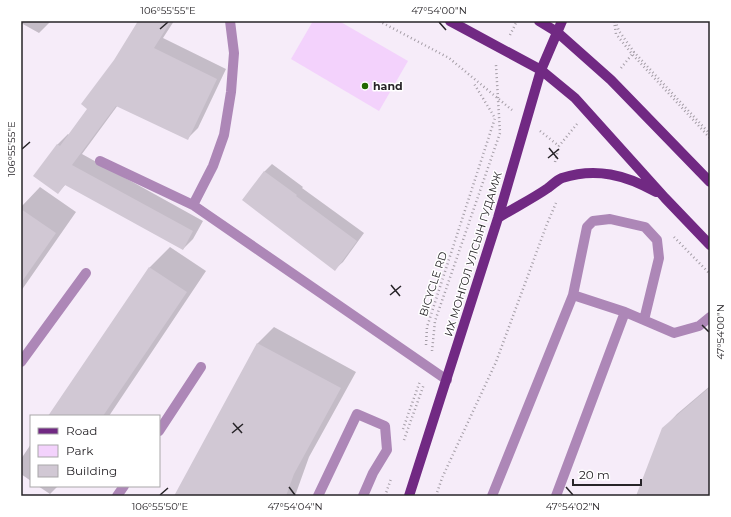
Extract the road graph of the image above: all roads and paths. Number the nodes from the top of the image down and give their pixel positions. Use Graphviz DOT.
graph roads {
  1 [pos="230,21"];
  2 [pos="379,21"];
  3 [pos="450,21"];
  4 [pos="539,21"];
  5 [pos="562,21"];
  6 [pos="614,21"];
  7 [pos="557,32"];
  8 [pos="541,70"];
  9 [pos="473,82"];
  10 [pos="710,134"];
  11 [pos="710,138"];
  12 [pos="100,161"];
  13 [pos="710,182"];
  14 [pos="665,198"];
  15 [pos="193,205"];
  16 [pos="498,218"];
  17 [pos="547,224"];
  18 [pos="710,244"];
  19 [pos="86,273"];
  20 [pos="574,295"];
  21 [pos="625,312"];
  22 [pos="710,317"];
  23 [pos="644,320"];
  24 [pos="426,349"];
  25 [pos="21,362"];
  26 [pos="201,367"];
  27 [pos="430,368"];
  28 [pos="421,378"];
  29 [pos="447,380"];
  30 [pos="160,429"];
  31 [pos="403,430"];
  32 [pos="403,443"];
  33 [pos="392,473"];
  34 [pos="123,487"];
  35 [pos="117,496"];
  36 [pos="318,496"];
  37 [pos="363,496"];
  38 [pos="385,496"];
  39 [pos="409,496"];
  40 [pos="436,496"];
  41 [pos="492,496"];
  42 [pos="556,496"];
  1 -- 15 [label="street"];
  2 -- 27 [label="path"];
  3 -- 8 [label="main road"];
  4 -- 7 [label="main road"];
  5 -- 7 [label="main road, ИХ МОНГОЛ УЛСЫН ГУДАМЖ"];
  6 -- 10 [label="path"];
  6 -- 11 [label="path"];
  7 -- 8 [label="main road, ИХ МОНГОЛ УЛСЫН ГУДАМЖ"];
  7 -- 13 [label="main road"];
  8 -- 14 [label="main road"];
  8 -- 16 [label="main road, ИХ МОНГОЛ УЛСЫН ГУДАМЖ"];
  9 -- 24 [label="path, BICYCLE RD"];
  12 -- 15 [label="street"];
  14 -- 16 [label="main road"];
  14 -- 18 [label="main road"];
  15 -- 27 [label="street"];
  16 -- 29 [label="main road, ИХ МОНГОЛ УЛСЫН ГУДАМЖ"];
  17 -- 40 [label="path"];
  19 -- 25 [label="street"];
  20 -- 21 [label="street"];
  20 -- 23 [label="street"];
  20 -- 41 [label="street"];
  21 -- 23 [label="street"];
  21 -- 42 [label="street"];
  22 -- 23 [label="street"];
  26 -- 30 [label="street"];
  27 -- 29 [label="street"];
  27 -- 32 [label="path"];
  28 -- 31 [label="path"];
  29 -- 39 [label="main road, ИХ МОНГОЛ УЛСЫН ГУДАМЖ"];
  33 -- 38 [label="path"];
  34 -- 35 [label="street"];
  36 -- 37 [label="street"];
}
